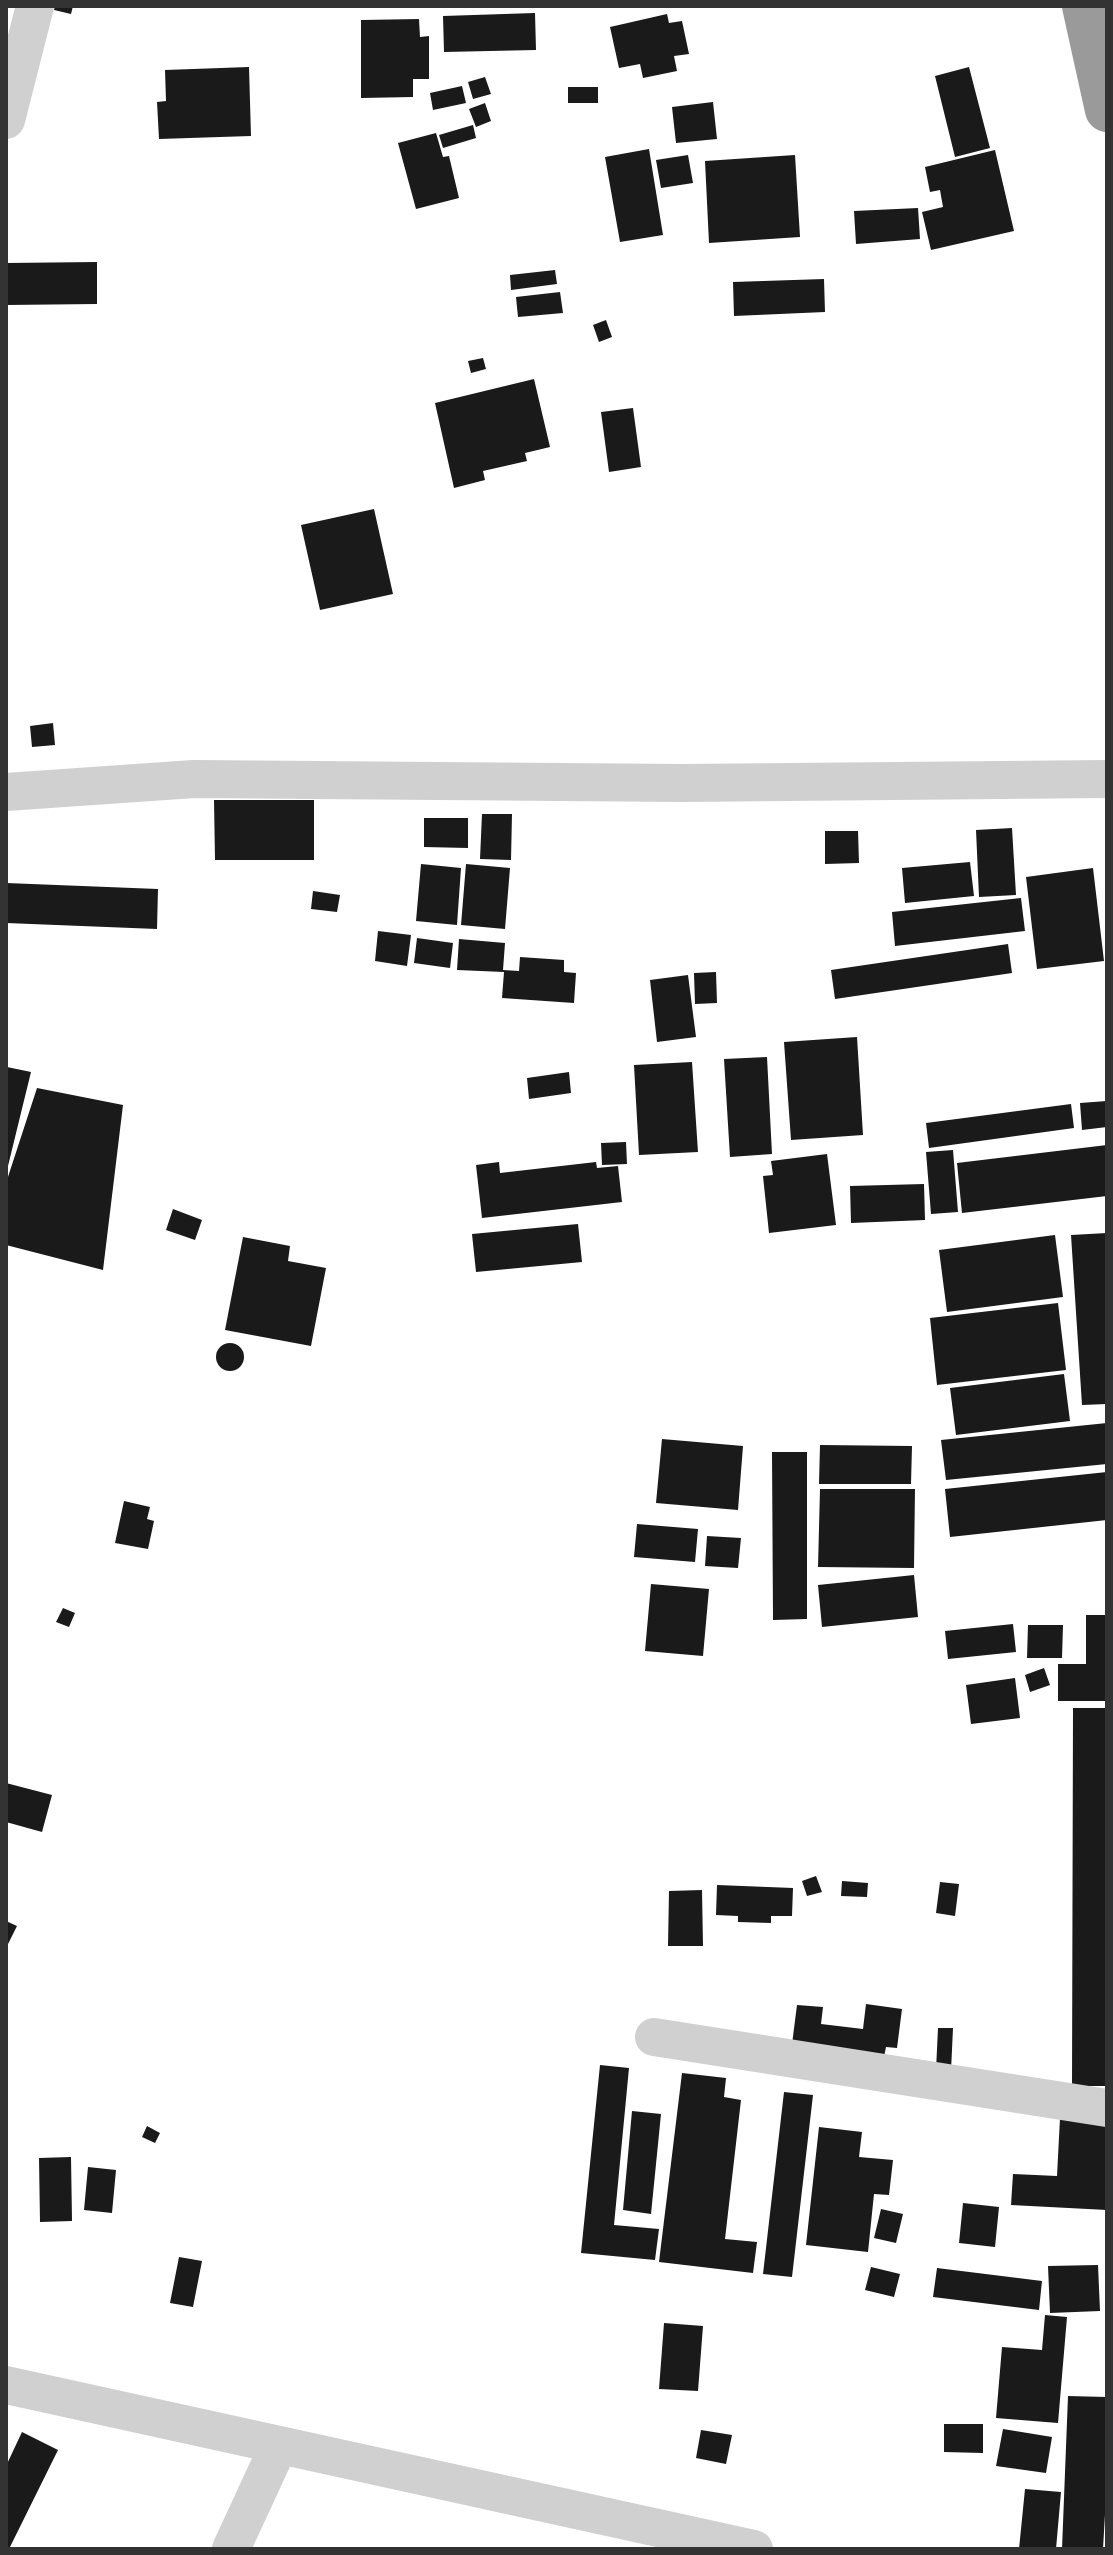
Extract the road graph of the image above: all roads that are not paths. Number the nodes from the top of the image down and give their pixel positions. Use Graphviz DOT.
graph roads {
  1 [pos="35,6"];
  2 [pos="1084,6"];
  3 [pos="1107,110"];
  4 [pos="6,120"];
  5 [pos="1107,779"];
  6 [pos="6,792"];
  7 [pos="654,2037"];
  8 [pos="1107,2108"];
  9 [pos="6,2385"];
  10 [pos="279,2445"];
  11 [pos="231,2549"];
  12 [pos="754,2549"];
  1 -- 4 [label="street"];
  2 -- 3 [label="highway"];
  5 -- 6 [label="street"];
  7 -- 8 [label="street"];
  9 -- 10 [label="street"];
  10 -- 11 [label="street"];
  10 -- 12 [label="street"];
}
